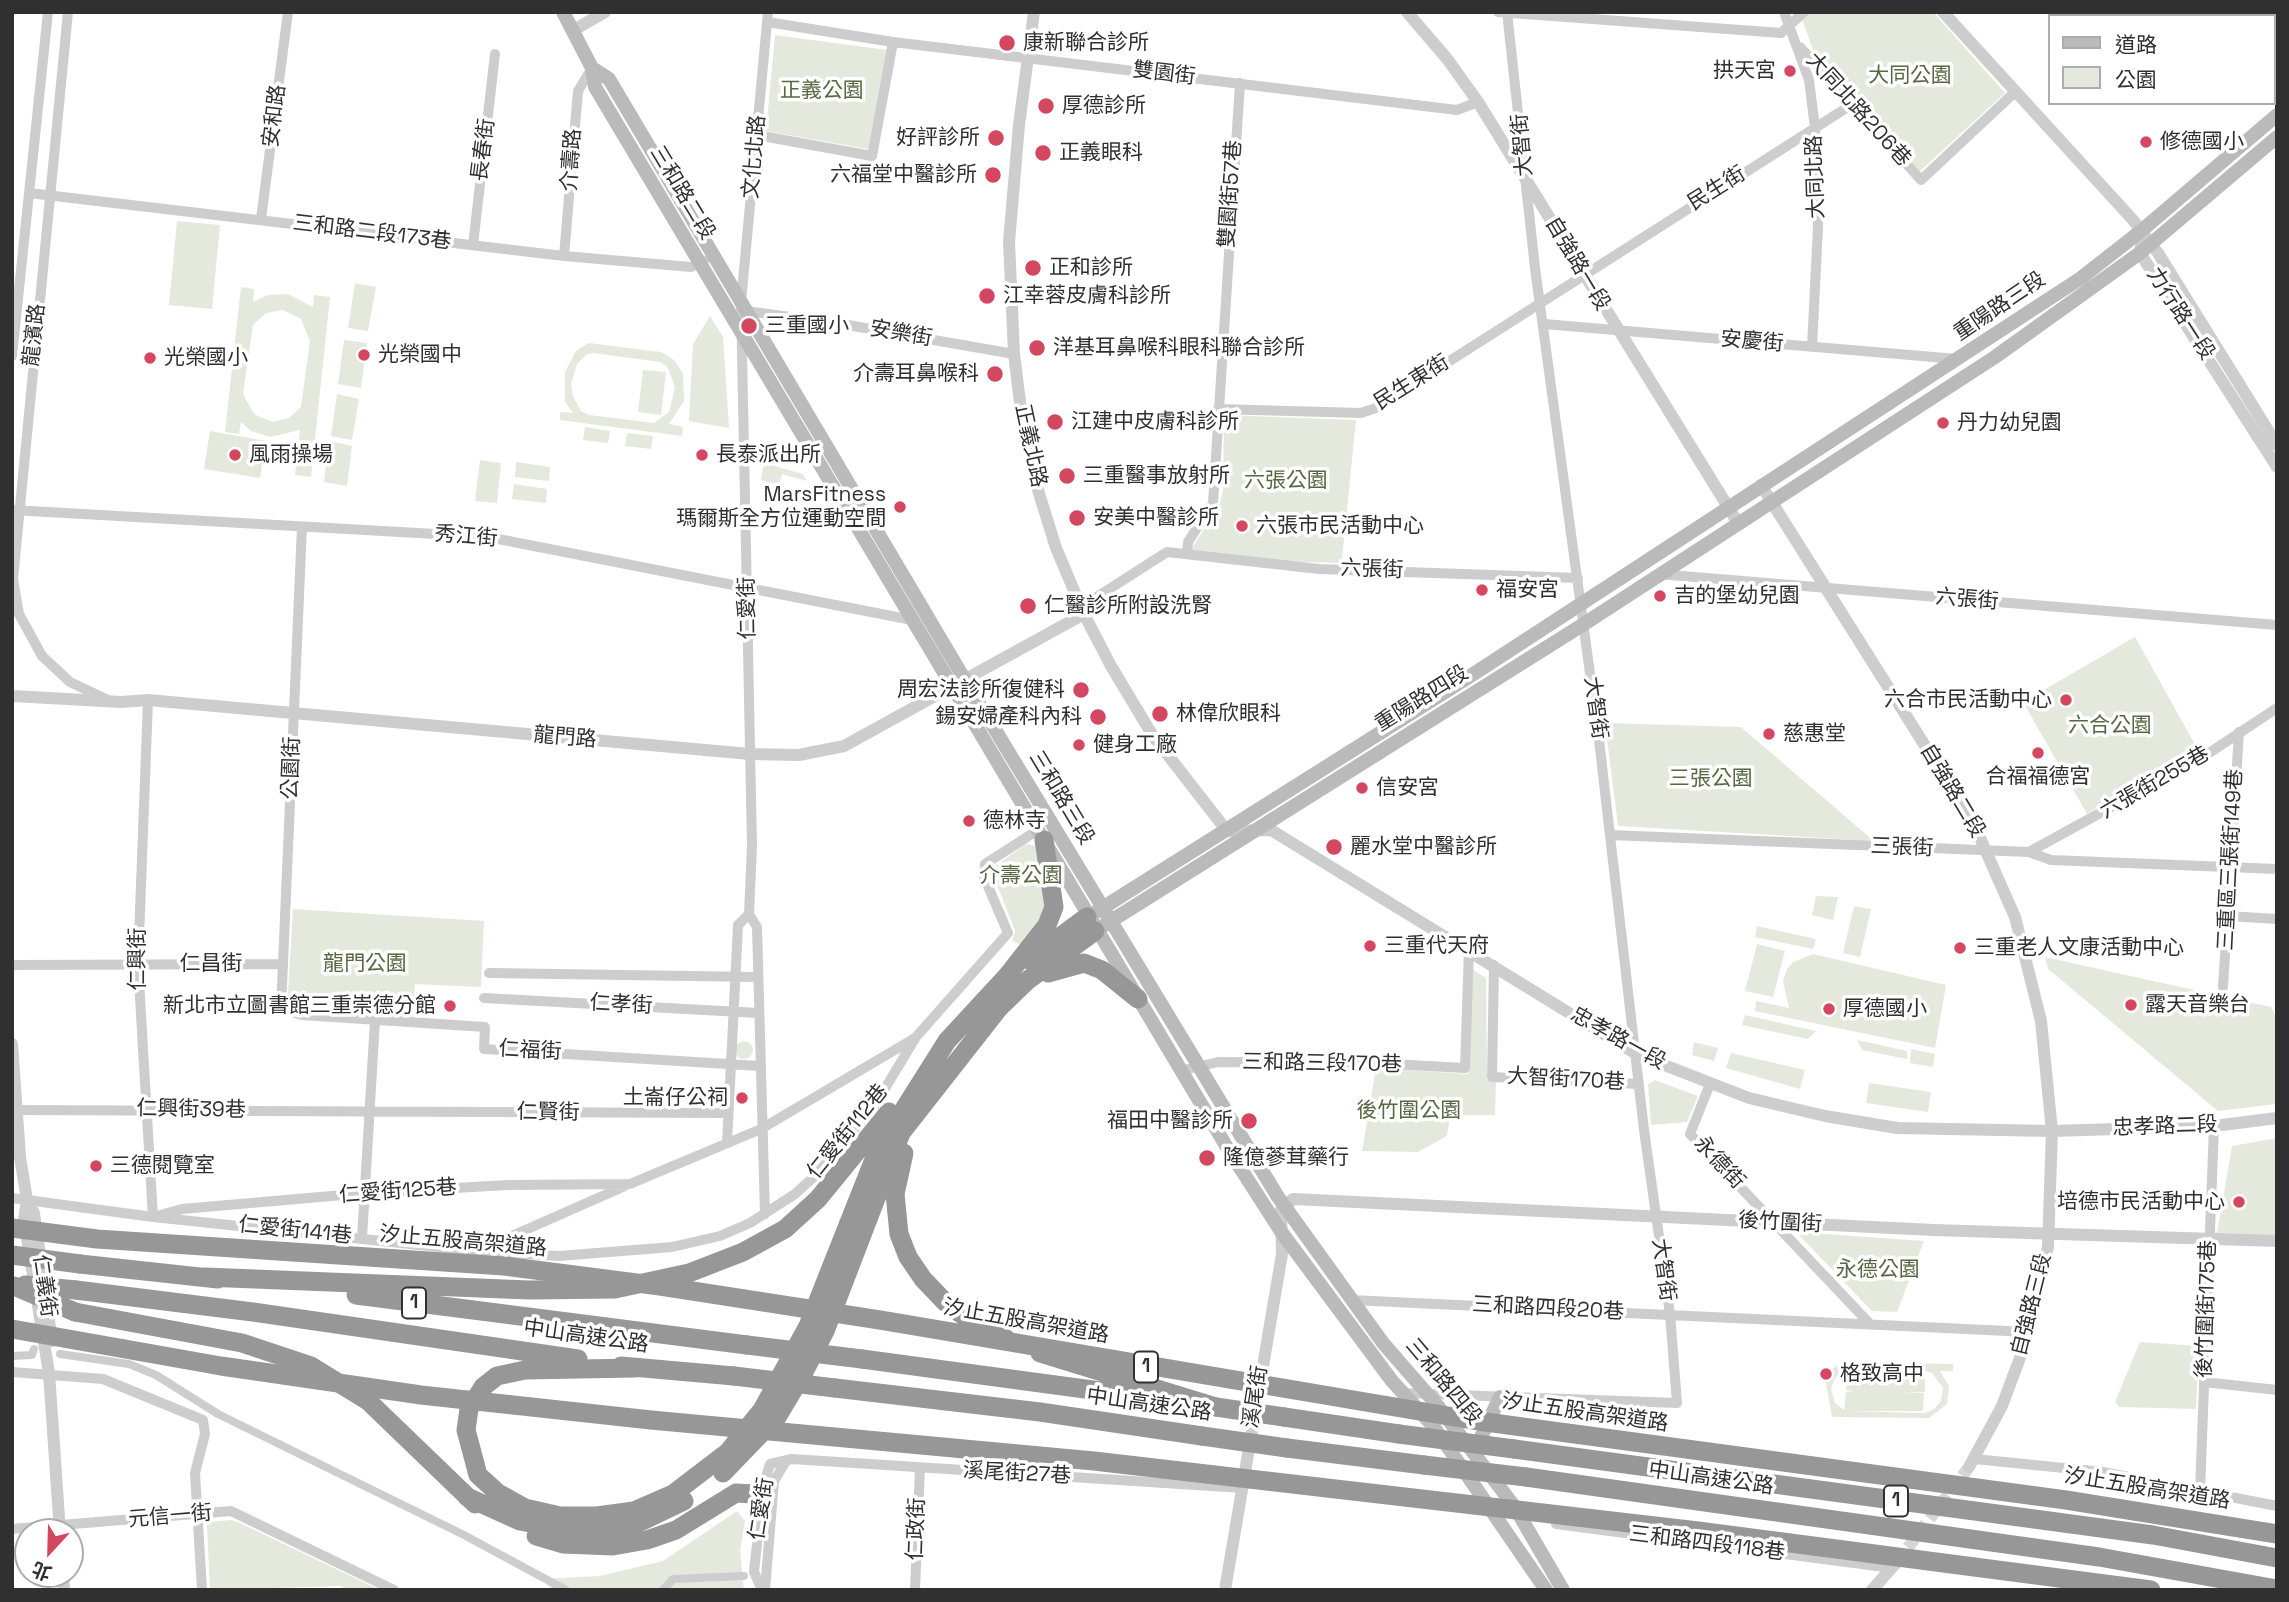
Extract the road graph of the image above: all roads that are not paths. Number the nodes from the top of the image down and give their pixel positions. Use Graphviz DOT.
graph roads {
  1 [pos="48,12"];
  2 [pos="68,12"];
  3 [pos="288,12"];
  4 [pos="563,12"];
  5 [pos="605,12"];
  6 [pos="1034,12"];
  7 [pos="1407,12"];
  8 [pos="1784,12"];
  9 [pos="1804,12"];
  10 [pos="1504,13"];
  11 [pos="1947,14"];
  12 [pos="767,17"];
  13 [pos="1789,26"];
  14 [pos="572,32"];
  15 [pos="1794,40"];
  16 [pos="893,41"];
  17 [pos="495,54"];
  18 [pos="1028,58"];
  19 [pos="592,68"];
  20 [pos="1240,83"];
  21 [pos="2015,92"];
  22 [pos="1478,102"];
  23 [pos="1851,105"];
  24 [pos="2277,115"];
  25 [pos="1815,128"];
  26 [pos="757,135"];
  27 [pos="2277,137"];
  28 [pos="1526,180"];
  29 [pos="29,193"];
  30 [pos="49,195"];
  31 [pos="261,219"];
  32 [pos="2141,231"];
  33 [pos="473,245"];
  34 [pos="2146,248"];
  35 [pos="564,256"];
  36 [pos="713,257"];
  37 [pos="699,263"];
  38 [pos="1583,274"];
  39 [pos="1540,302"];
  40 [pos="744,307"];
  41 [pos="1544,324"];
  42 [pos="1617,330"];
  43 [pos="744,335"];
  44 [pos="1812,347"];
  45 [pos="1014,354"];
  46 [pos="12,356"];
  47 [pos="1960,359"];
  48 [pos="1218,409"];
  49 [pos="2277,445"];
  50 [pos="2277,467"];
  51 [pos="1761,485"];
  52 [pos="1772,501"];
  53 [pos="1727,507"];
  54 [pos="15,510"];
  55 [pos="1738,523"];
  56 [pos="302,527"];
  57 [pos="1187,554"];
  58 [pos="1658,575"];
  59 [pos="1578,578"];
  60 [pos="748,587"];
  61 [pos="1826,587"];
  62 [pos="1581,604"];
  63 [pos="1084,614"];
  64 [pos="912,620"];
  65 [pos="1584,624"];
  66 [pos="2277,625"];
  67 [pos="959,683"];
  68 [pos="12,696"];
  69 [pos="108,700"];
  70 [pos="148,700"];
  71 [pos="2277,708"];
  72 [pos="294,714"];
  73 [pos="2239,732"];
  74 [pos="750,754"];
  75 [pos="1257,829"];
  76 [pos="1227,831"];
  77 [pos="1041,835"];
  78 [pos="1610,835"];
  79 [pos="1987,851"];
  80 [pos="2029,852"];
  81 [pos="2230,868"];
  82 [pos="2277,869"];
  83 [pos="749,914"];
  84 [pos="2228,916"];
  85 [pos="1099,919"];
  86 [pos="2277,919"];
  87 [pos="1469,949"];
  88 [pos="138,964"];
  89 [pos="283,964"];
  90 [pos="12,965"];
  91 [pos="1494,965"];
  92 [pos="489,973"];
  93 [pos="1007,976"];
  94 [pos="758,977"];
  95 [pos="736,979"];
  96 [pos="2223,987"];
  97 [pos="484,998"];
  98 [pos="1138,999"];
  99 [pos="999,1008"];
  100 [pos="281,1009"];
  101 [pos="734,1012"];
  102 [pos="759,1013"];
  103 [pos="375,1020"];
  104 [pos="916,1037"];
  105 [pos="947,1041"];
  106 [pos="12,1044"];
  107 [pos="1636,1054"];
  108 [pos="729,1064"];
  109 [pos="760,1066"];
  110 [pos="1197,1067"];
  111 [pos="1180,1071"];
  112 [pos="1639,1084"];
  113 [pos="1710,1084"];
  114 [pos="921,1108"];
  115 [pos="14,1110"];
  116 [pos="149,1110"];
  117 [pos="369,1111"];
  118 [pos="727,1113"];
  119 [pos="2277,1118"];
  120 [pos="2214,1126"];
  121 [pos="761,1129"];
  122 [pos="2052,1131"];
  123 [pos="727,1143"];
  124 [pos="630,1184"];
  125 [pos="366,1193"];
  126 [pos="12,1198"];
  127 [pos="27,1200"];
  128 [pos="1285,1205"];
  129 [pos="765,1214"];
  130 [pos="153,1217"];
  131 [pos="1656,1217"];
  132 [pos="1774,1223"];
  133 [pos="12,1228"];
  134 [pos="1282,1233"];
  135 [pos="2049,1234"];
  136 [pos="362,1238"];
  137 [pos="2210,1239"];
  138 [pos="2277,1241"];
  139 [pos="477,1251"];
  140 [pos="12,1255"];
  141 [pos="205,1277"];
  142 [pos="13,1284"];
  143 [pos="1351,1300"];
  144 [pos="1670,1314"];
  145 [pos="1870,1324"];
  146 [pos="12,1329"];
  147 [pos="2029,1332"];
  148 [pos="34,1349"];
  149 [pos="60,1354"];
  150 [pos="12,1356"];
  151 [pos="635,1368"];
  152 [pos="12,1372"];
  153 [pos="49,1373"];
  154 [pos="2204,1382"];
  155 [pos="2277,1390"];
  156 [pos="1402,1392"];
  157 [pos="1425,1394"];
  158 [pos="1500,1396"];
  159 [pos="1216,1408"];
  160 [pos="1474,1453"];
  161 [pos="792,1459"];
  162 [pos="1972,1463"];
  163 [pos="920,1468"];
  164 [pos="1242,1488"];
  165 [pos="2200,1491"];
  166 [pos="467,1497"];
  167 [pos="761,1502"];
  168 [pos="2277,1506"];
  169 [pos="197,1516"];
  170 [pos="59,1518"];
  171 [pos="1522,1519"];
  172 [pos="84,1527"];
  173 [pos="2277,1534"];
  174 [pos="2277,1558"];
  175 [pos="1894,1565"];
  176 [pos="744,1576"];
  177 [pos="2277,1589"];
  178 [pos="202,1590"];
  179 [pos="394,1590"];
  180 [pos="566,1590"];
  181 [pos="663,1590"];
  182 [pos="763,1590"];
  183 [pos="915,1590"];
  184 [pos="1225,1590"];
  185 [pos="1546,1590"];
  186 [pos="1563,1590"];
  187 [pos="1872,1590"];
  188 [pos="2151,1590"];
  1 -- 29 [label="street, 龍濱路"];
  2 -- 30 [label="street, 龍濱路"];
  3 -- 31 [label="street, 安和路"];
  4 -- 14 [label="main road, 三和路二段"];
  5 -- 14 [label="street"];
  6 -- 18 [label="street, 正義北路"];
  7 -- 22 [label="street, 自強路一段"];
  8 -- 13 [label="street, 大同北路"];
  9 -- 13 [label="street"];
  10 -- 13 [label="street"];
  10 -- 28 [label="street, 大智街"];
  11 -- 21 [label="street"];
  12 -- 16 [label="street, 雙園街"];
  12 -- 26 [label="street, 文化北路"];
  13 -- 15 [label="street, 大同北路"];
  14 -- 19 [label="main road, 三和路二段"];
  15 -- 23 [label="street, 大同北路206巷"];
  15 -- 25 [label="street, 大同北路"];
  16 -- 18 [label="street, 雙園街"];
  16 -- 26 [label="street"];
  17 -- 33 [label="street, 長春街"];
  18 -- 20 [label="street, 雙園街"];
  18 -- 45 [label="street, 正義北路"];
  19 -- 35 [label="street, 介壽路"];
  19 -- 36 [label="main road, 三和路二段"];
  19 -- 37 [label="main road, 三和路二段"];
  20 -- 22 [label="street, 雙園街"];
  20 -- 48 [label="street, 雙園街57巷"];
  21 -- 23 [label="street, 大同北路206巷"];
  21 -- 32 [label="street"];
  22 -- 28 [label="street, 自強路一段"];
  23 -- 25 [label="street, 民生街"];
  24 -- 32 [label="main road, 重陽路三段"];
  25 -- 38 [label="street, 民生街"];
  25 -- 44 [label="street, 大同北路"];
  26 -- 40 [label="street, 文化北路"];
  27 -- 34 [label="main road, 重陽路三段"];
  28 -- 38 [label="street, 自強路一段"];
  28 -- 39 [label="street, 大智街"];
  29 -- 30 [label="street, 三和路二段173巷"];
  29 -- 46 [label="street, 龍濱路"];
  30 -- 31 [label="street, 三和路二段173巷"];
  30 -- 54 [label="street, 龍濱路"];
  31 -- 33 [label="street, 三和路二段173巷"];
  32 -- 34 [label="street, 力行路一段"];
  32 -- 47 [label="main road, 重陽路三段"];
  33 -- 35 [label="street, 三和路二段173巷"];
  34 -- 49 [label="street, 力行路一段"];
  34 -- 50 [label="street, 力行路一段"];
  34 -- 52 [label="main road, 重陽路三段"];
  35 -- 37 [label="street, 三和路二段173巷"];
  36 -- 37 [label="street, 三和路二段173巷"];
  36 -- 40 [label="main road, 三和路二段"];
  37 -- 43 [label="main road, 三和路二段"];
  38 -- 39 [label="street, 民生東街"];
  38 -- 42 [label="street, 自強路一段"];
  39 -- 41 [label="street, 大智街"];
  39 -- 48 [label="street, 民生東街"];
  40 -- 43 [label="street, 仁愛街"];
  40 -- 45 [label="street, 安樂街"];
  40 -- 67 [label="main road, 三和路三段"];
  41 -- 42 [label="street, 安慶街"];
  41 -- 59 [label="street, 大智街"];
  42 -- 44 [label="street, 安慶街"];
  42 -- 53 [label="street, 自強路一段"];
  43 -- 60 [label="street, 仁愛街"];
  43 -- 64 [label="main road, 三和路三段"];
  44 -- 47 [label="street, 安慶街"];
  45 -- 63 [label="street, 正義北路"];
  47 -- 51 [label="main road, 重陽路三段"];
  48 -- 57 [label="street, 雙園街57巷"];
  51 -- 52 [label="street, 自強路二段"];
  51 -- 53 [label="main road, 重陽路三段"];
  52 -- 55 [label="main road, 重陽路四段"];
  52 -- 61 [label="street, 自強路二段"];
  53 -- 55 [label="street, 自強路一段"];
  53 -- 62 [label="main road, 重陽路四段"];
  54 -- 56 [label="street, 秀江街"];
  54 -- 69 [label="street, 龍濱路"];
  55 -- 58 [label="main road, 重陽路四段"];
  56 -- 60 [label="street, 秀江街"];
  56 -- 72 [label="street, 公園街"];
  57 -- 59 [label="street, 六張街"];
  57 -- 63 [label="street, 六張街"];
  58 -- 61 [label="street, 六張街"];
  58 -- 65 [label="main road, 重陽路四段"];
  59 -- 62 [label="street, 大智街"];
  60 -- 64 [label="street, 秀江街"];
  60 -- 74 [label="street, 仁愛街"];
  61 -- 66 [label="street, 六張街"];
  61 -- 79 [label="street, 自強路二段"];
  62 -- 65 [label="street, 大智街"];
  62 -- 76 [label="main road, 重陽路四段"];
  63 -- 67 [label="street, 龍門路"];
  63 -- 76 [label="street, 正義北路"];
  64 -- 67 [label="main road, 三和路三段"];
  65 -- 75 [label="main road, 重陽路四段"];
  65 -- 78 [label="street, 大智街"];
  67 -- 74 [label="street, 龍門路"];
  67 -- 77 [label="main road, 三和路三段"];
  67 -- 85 [label="main road, 三和路三段"];
  68 -- 69 [label="street, 龍門路"];
  69 -- 70 [label="street, 龍門路"];
  70 -- 72 [label="street, 龍門路"];
  70 -- 88 [label="street, 仁興街"];
  71 -- 73 [label="street, 六張街255巷"];
  72 -- 74 [label="street, 龍門路"];
  72 -- 89 [label="street, 公園街"];
  73 -- 80 [label="street, 六張街255巷"];
  73 -- 81 [label="street, 三重區三張街149巷"];
  74 -- 83 [label="street, 仁愛街"];
  75 -- 76 [label="street, 忠孝路一段"];
  75 -- 85 [label="main road, 重陽路四段"];
  75 -- 87 [label="street, 忠孝路一段"];
  76 -- 85 [label="main road, 重陽路四段"];
  77 -- 85 [label="main road, 三和路三段"];
  77 -- 93 [label="highway"];
  77 -- 104 [label="street"];
  78 -- 79 [label="street, 三張街"];
  78 -- 107 [label="street, 大智街"];
  79 -- 80 [label="street, 三張街"];
  79 -- 122 [label="street, 自強路二段"];
  80 -- 81 [label="street, 三張街"];
  81 -- 82 [label="street, 三張街"];
  81 -- 84 [label="street, 三重區三張街149巷"];
  83 -- 94 [label="street, 仁愛街"];
  83 -- 95 [label="street, 仁愛街"];
  84 -- 86 [label="street"];
  84 -- 96 [label="street, 三重區三張街149巷"];
  85 -- 93 [label="highway"];
  85 -- 98 [label="main road, 三和路三段"];
  85 -- 99 [label="highway"];
  85 -- 110 [label="main road, 三和路三段"];
  87 -- 91 [label="street, 忠孝路一段"];
  87 -- 110 [label="street, 三和路三段170巷"];
  88 -- 89 [label="street, 仁昌街"];
  88 -- 90 [label="street, 仁昌街"];
  88 -- 116 [label="street, 仁興街"];
  89 -- 100 [label="street, 公園街"];
  91 -- 107 [label="street, 忠孝路一段"];
  91 -- 112 [label="street, 大智街170巷"];
  92 -- 95 [label="street"];
  93 -- 105 [label="highway"];
  94 -- 95 [label="street"];
  94 -- 102 [label="street, 仁愛街"];
  95 -- 101 [label="street, 仁愛街"];
  97 -- 101 [label="street, 仁孝街"];
  98 -- 99 [label="highway"];
  98 -- 111 [label="main road, 三和路三段"];
  99 -- 114 [label="highway"];
  100 -- 103 [label="street, 仁福街"];
  101 -- 102 [label="street, 仁孝街"];
  101 -- 108 [label="street, 仁愛街"];
  102 -- 109 [label="street, 仁愛街"];
  103 -- 108 [label="street, 仁福街"];
  103 -- 117 [label="street"];
  104 -- 121 [label="street, 仁愛街125巷"];
  104 -- 129 [label="street, 仁愛街112巷"];
  105 -- 141 [label="highway"];
  105 -- 151 [label="highway"];
  106 -- 115 [label="street, 仁義街"];
  107 -- 112 [label="street, 大智街"];
  107 -- 113 [label="street, 忠孝路一段"];
  108 -- 109 [label="street, 仁福街"];
  108 -- 118 [label="street, 仁愛街"];
  109 -- 121 [label="street, 仁愛街"];
  110 -- 111 [label="street, 三和路三段170巷"];
  110 -- 128 [label="main road, 三和路三段"];
  111 -- 134 [label="main road, 三和路三段"];
  112 -- 131 [label="street, 大智街"];
  113 -- 122 [label="street, 忠孝路一段"];
  113 -- 132 [label="street, 永德街"];
  114 -- 159 [label="highway"];
  114 -- 166 [label="highway"];
  115 -- 116 [label="street, 仁興街39巷"];
  115 -- 127 [label="street, 仁義街"];
  116 -- 117 [label="street, 仁興街39巷"];
  116 -- 130 [label="street, 仁興街"];
  117 -- 118 [label="street, 仁賢街"];
  117 -- 125 [label="street"];
  118 -- 123 [label="street, 仁愛街"];
  119 -- 120 [label="street, 忠孝路二段"];
  120 -- 122 [label="street, 忠孝路二段"];
  120 -- 137 [label="street, 後竹圍街175巷"];
  121 -- 123 [label="street, 仁愛街125巷"];
  121 -- 129 [label="street, 仁愛街"];
  122 -- 135 [label="street, 自強路三段"];
  123 -- 124 [label="street, 仁愛街125巷"];
  124 -- 125 [label="street, 仁愛街125巷"];
  124 -- 139 [label="street"];
  125 -- 130 [label="street, 仁愛街125巷"];
  125 -- 136 [label="street"];
  126 -- 127 [label="street, 仁愛街125巷"];
  127 -- 130 [label="street, 仁愛街125巷"];
  127 -- 153 [label="street, 仁義街"];
  128 -- 131 [label="street, 後竹圍街"];
  128 -- 134 [label="street, 溪尾街"];
  128 -- 143 [label="main road, 三和路四段"];
  129 -- 139 [label="street, 仁愛街141巷"];
  130 -- 136 [label="street, 仁愛街141巷"];
  131 -- 132 [label="street, 後竹圍街"];
  131 -- 144 [label="street, 大智街"];
  132 -- 135 [label="street, 後竹圍街"];
  132 -- 145 [label="street, 永德街"];
  133 -- 173 [label="highway, 汐止五股高架道路 / 1, bridge"];
  134 -- 156 [label="main road, 三和路四段"];
  134 -- 164 [label="street, 溪尾街"];
  135 -- 137 [label="street, 後竹圍街"];
  135 -- 147 [label="street, 自強路三段"];
  136 -- 139 [label="street, 仁愛街141巷"];
  137 -- 138 [label="street, 後竹圍街"];
  137 -- 154 [label="street, 後竹圍街175巷"];
  140 -- 141 [label="highway, 中山高速公路 / 1, bridge"];
  141 -- 159 [label="highway, 中山高速公路 / 1, bridge"];
  142 -- 151 [label="highway, 中山高速公路 / 1, bridge"];
  142 -- 166 [label="highway, bridge"];
  143 -- 144 [label="street, 三和路四段20巷"];
  143 -- 157 [label="main road, 三和路四段"];
  144 -- 145 [label="street, 三和路四段20巷"];
  144 -- 158 [label="street, 大智街"];
  145 -- 147 [label="street, 三和路四段20巷"];
  146 -- 188 [label="highway, bridge"];
  147 -- 162 [label="street, 自強路三段"];
  148 -- 150 [label="street"];
  149 -- 180 [label="street"];
  151 -- 177 [label="highway, 中山高速公路 / 1, bridge"];
  152 -- 153 [label="street"];
  153 -- 169 [label="street"];
  153 -- 170 [label="street, 仁義街"];
  154 -- 155 [label="street"];
  154 -- 165 [label="street, 後竹圍街175巷"];
  156 -- 157 [label="street"];
  156 -- 185 [label="main road, 三和路四段"];
  157 -- 158 [label="street"];
  157 -- 160 [label="main road, 三和路四段"];
  158 -- 160 [label="main road"];
  159 -- 174 [label="highway, 中山高速公路 / 1, bridge"];
  160 -- 171 [label="main road, 三和路四段"];
  161 -- 163 [label="street, 溪尾街27巷"];
  161 -- 167 [label="street, 仁愛街"];
  161 -- 182 [label="street, 仁愛街"];
  162 -- 165 [label="street"];
  163 -- 164 [label="street, 溪尾街27巷"];
  163 -- 183 [label="street, 仁政街"];
  164 -- 184 [label="street, 溪尾街"];
  165 -- 168 [label="street"];
  166 -- 167 [label="highway"];
  167 -- 182 [label="street, 仁愛街"];
  169 -- 172 [label="street, 元信一街"];
  169 -- 178 [label="street"];
  169 -- 179 [label="street, 元信一街"];
  171 -- 175 [label="street, 三和路四段118巷"];
  171 -- 186 [label="main road, 三和路四段"];
  175 -- 187 [label="street"];
  176 -- 181 [label="street"];
}
